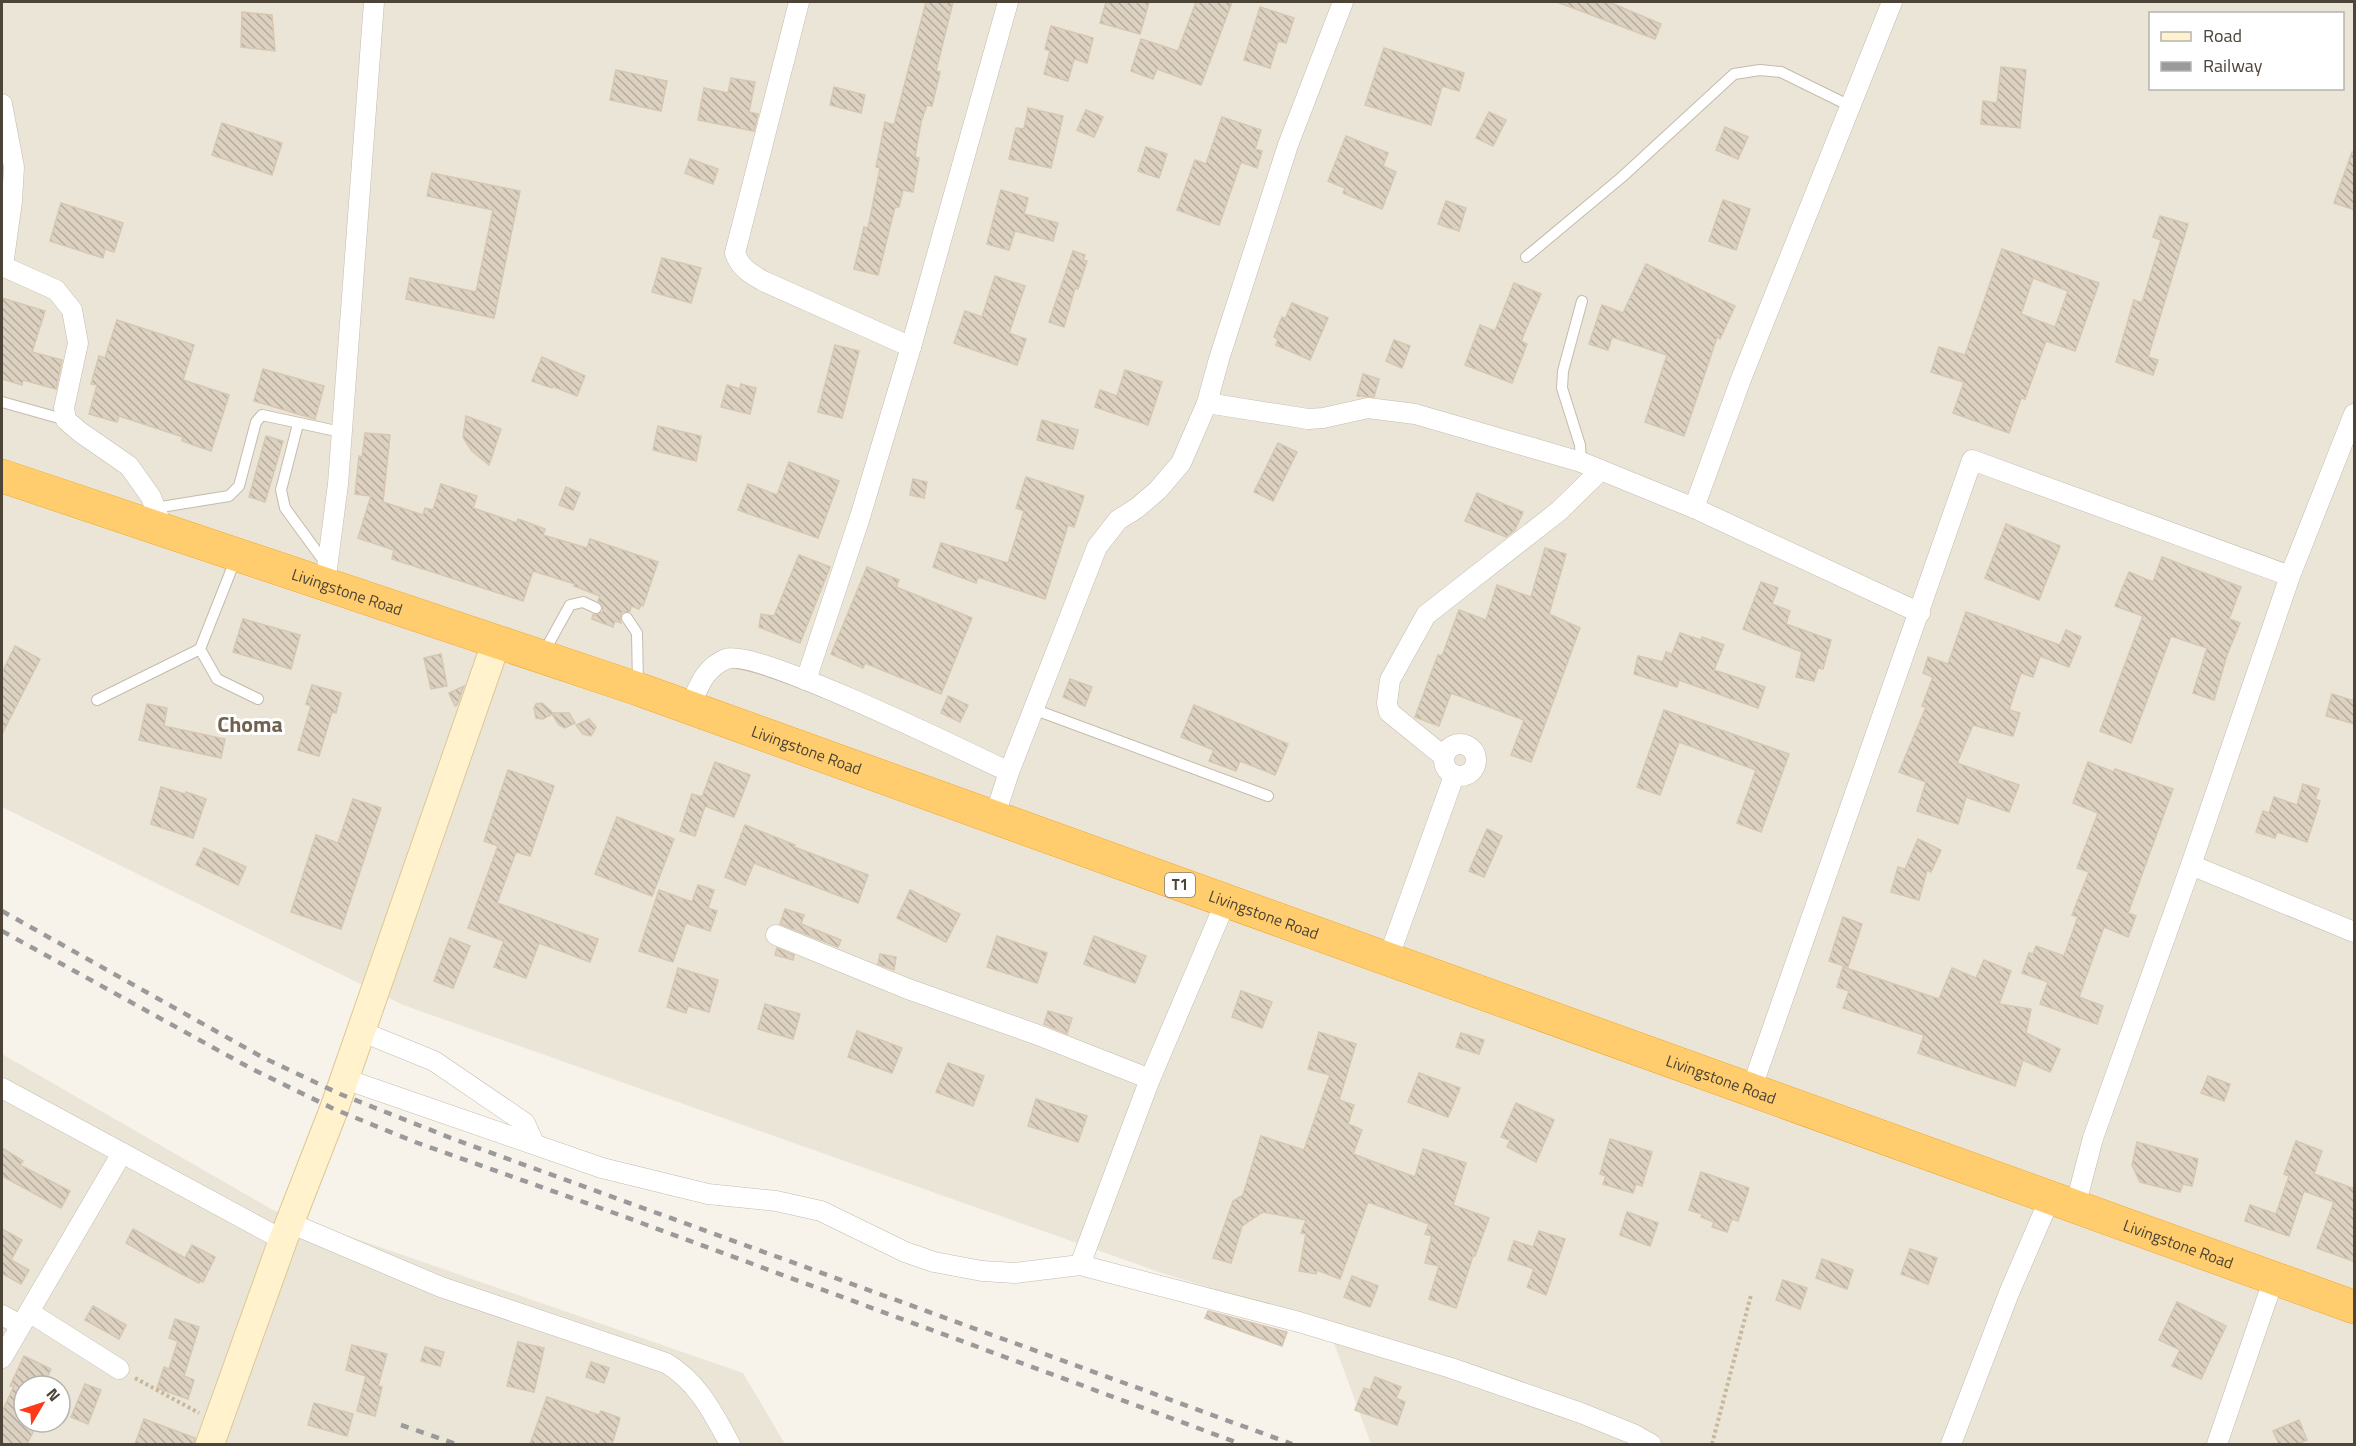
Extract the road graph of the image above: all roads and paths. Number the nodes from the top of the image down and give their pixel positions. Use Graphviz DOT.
graph roads {
  1 [pos="374,2"];
  2 [pos="799,2"];
  3 [pos="1008,2"];
  4 [pos="1343,2"];
  5 [pos="1892,2"];
  6 [pos="2,104"];
  7 [pos="1850,106"];
  8 [pos="1526,257"];
  9 [pos="2,266"];
  10 [pos="1582,301"];
  11 [pos="911,347"];
  12 [pos="2,402"];
  13 [pos="1207,403"];
  14 [pos="2355,414"];
  15 [pos="66,420"];
  16 [pos="298,424"];
  17 [pos="341,432"];
  18 [pos="2348,451"];
  19 [pos="1581,462"];
  20 [pos="1601,470"];
  21 [pos="2,476"];
  22 [pos="1695,508"];
  23 [pos="159,519"];
  24 [pos="238,555"];
  25 [pos="326,575"];
  26 [pos="2290,576"];
  27 [pos="596,608"];
  28 [pos="1920,613"];
  29 [pos="627,618"];
  30 [pos="496,643"];
  31 [pos="200,649"];
  32 [pos="541,658"];
  33 [pos="806,680"];
  34 [pos="639,689"];
  35 [pos="258,699"];
  36 [pos="97,700"];
  37 [pos="689,708"];
  38 [pos="1033,709"];
  39 [pos="1443,756"];
  40 [pos="1009,772"];
  41 [pos="1454,776"];
  42 [pos="1268,796"];
  43 [pos="994,818"];
  44 [pos="2191,866"];
  45 [pos="1226,901"];
  46 [pos="2355,933"];
  47 [pos="776,935"];
  48 [pos="1388,960"];
  49 [pos="360,1031"];
  50 [pos="345,1079"];
  51 [pos="1150,1079"];
  52 [pos="2,1088"];
  53 [pos="1751,1090"];
  54 [pos="534,1143"];
  55 [pos="122,1153"];
  56 [pos="2063,1202"];
  57 [pos="287,1232"];
  58 [pos="1080,1265"];
  59 [pos="2274,1278"];
  60 [pos="1751,1295"];
  61 [pos="2355,1307"];
  62 [pos="2,1315"];
  63 [pos="25,1319"];
  64 [pos="2,1358"];
  65 [pos="118,1368"];
  66 [pos="214,1434"];
  67 [pos="2220,1442"];
  68 [pos="730,1444"];
  69 [pos="1652,1444"];
  70 [pos="1712,1444"];
  71 [pos="1951,1444"];
  1 -- 17 [label="street"];
  2 -- 11 [label="street"];
  3 -- 11 [label="street"];
  4 -- 13 [label="street"];
  5 -- 7 [label="street"];
  6 -- 9 [label="street"];
  7 -- 8 [label="lane"];
  7 -- 22 [label="street"];
  9 -- 15 [label="street"];
  10 -- 19 [label="lane"];
  11 -- 33 [label="street"];
  12 -- 15 [label="lane"];
  13 -- 19 [label="street"];
  13 -- 38 [label="street"];
  14 -- 18 [label="street"];
  15 -- 23 [label="street"];
  16 -- 17 [label="lane"];
  16 -- 23 [label="lane"];
  16 -- 25 [label="lane"];
  17 -- 25 [label="street"];
  18 -- 26 [label="street"];
  19 -- 20 [label="street"];
  20 -- 22 [label="street"];
  20 -- 39 [label="street"];
  21 -- 23 [label="highway, Livingstone Road / T1"];
  22 -- 28 [label="street"];
  23 -- 24 [label="highway, Livingstone Road / T1"];
  24 -- 25 [label="highway, Livingstone Road / T1"];
  24 -- 31 [label="lane"];
  25 -- 30 [label="highway, Livingstone Road / T1"];
  26 -- 28 [label="street"];
  26 -- 44 [label="street"];
  27 -- 32 [label="lane"];
  28 -- 53 [label="street"];
  29 -- 34 [label="lane"];
  30 -- 32 [label="highway, Livingstone Road / T1"];
  30 -- 49 [label="street"];
  31 -- 35 [label="lane"];
  31 -- 36 [label="lane"];
  32 -- 34 [label="highway, Livingstone Road / T1"];
  33 -- 37 [label="street"];
  33 -- 40 [label="street"];
  34 -- 37 [label="highway, Livingstone Road / T1"];
  37 -- 43 [label="highway, Livingstone Road / T1"];
  38 -- 40 [label="street"];
  38 -- 42 [label="lane"];
  39 -- 41 [label="street"];
  39 -- 41 [label="street"];
  40 -- 43 [label="street"];
  41 -- 48 [label="street"];
  43 -- 45 [label="highway, Livingstone Road / T1"];
  44 -- 46 [label="street"];
  44 -- 56 [label="street"];
  45 -- 48 [label="highway, Livingstone Road / T1"];
  45 -- 51 [label="street"];
  47 -- 51 [label="street"];
  48 -- 53 [label="highway, Livingstone Road / T1"];
  49 -- 50 [label="street"];
  49 -- 54 [label="street"];
  50 -- 54 [label="street"];
  50 -- 57 [label="street"];
  51 -- 58 [label="street"];
  52 -- 55 [label="street"];
  53 -- 56 [label="highway, Livingstone Road / T1"];
  54 -- 58 [label="street"];
  55 -- 57 [label="street"];
  55 -- 63 [label="street"];
  56 -- 59 [label="highway, Livingstone Road / T1"];
  56 -- 71 [label="street"];
  57 -- 66 [label="street"];
  57 -- 68 [label="street"];
  58 -- 69 [label="street"];
  59 -- 61 [label="highway, Livingstone Road / T1"];
  59 -- 67 [label="street"];
  60 -- 70 [label="path"];
  62 -- 63 [label="street"];
  63 -- 64 [label="street"];
  63 -- 65 [label="street"];
  65 -- 66 [label="path"];
}
